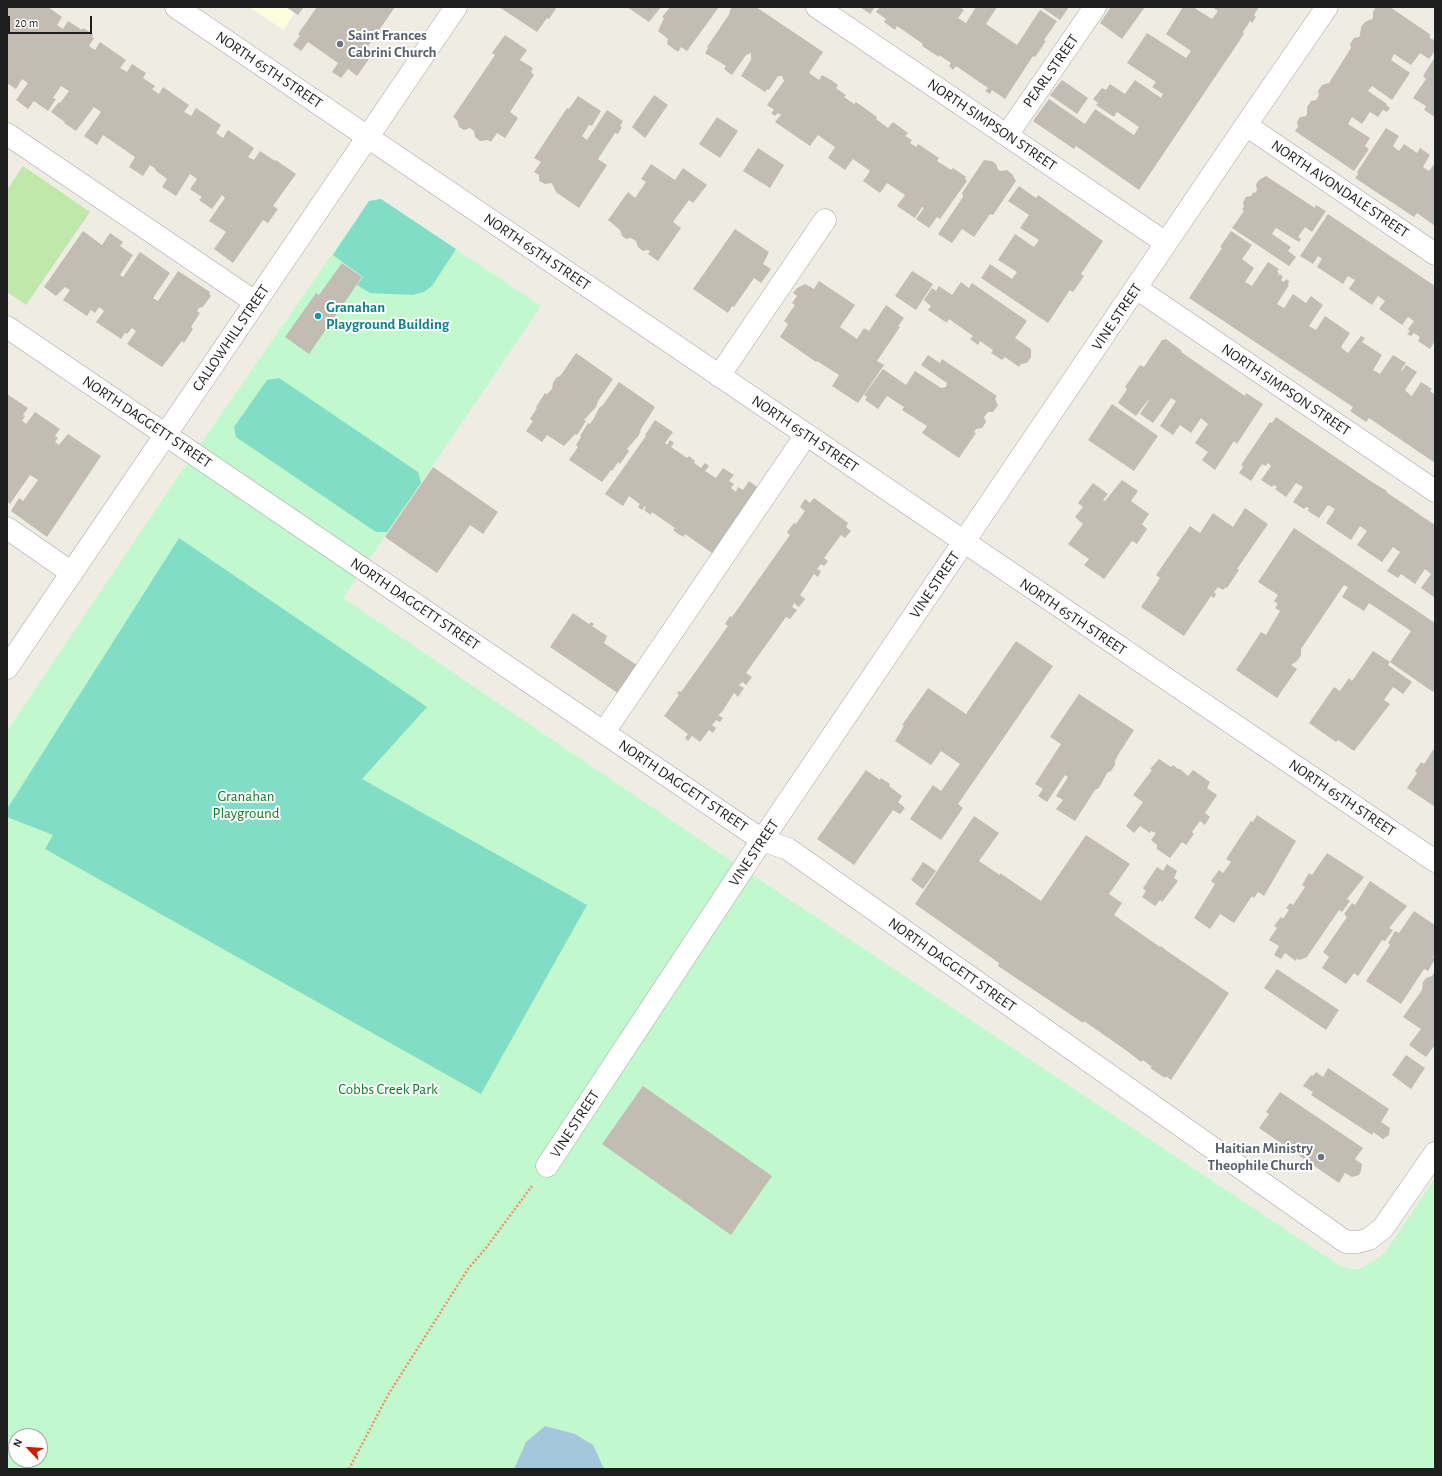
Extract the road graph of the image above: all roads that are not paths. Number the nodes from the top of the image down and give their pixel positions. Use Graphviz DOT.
graph roads {
  1 [pos="176,7"];
  2 [pos="456,7"];
  3 [pos="817,7"];
  4 [pos="1095,7"];
  5 [pos="1327,7"];
  6 [pos="1246,125"];
  7 [pos="7,134"];
  8 [pos="1007,135"];
  9 [pos="368,137"];
  10 [pos="825,220"];
  11 [pos="1166,243"];
  12 [pos="1435,254"];
  13 [pos="1136,288"];
  14 [pos="255,302"];
  15 [pos="7,327"];
  16 [pos="719,376"];
  17 [pos="165,435"];
  18 [pos="806,435"];
  19 [pos="1435,491"];
  20 [pos="7,528"];
  21 [pos="964,543"];
  22 [pos="72,573"];
  23 [pos="7,668"];
  24 [pos="604,732"];
  25 [pos="762,840"];
  26 [pos="1435,861"];
  27 [pos="1435,1153"];
  28 [pos="547,1166"];
  1 -- 9 [label="street, NORTH 65TH STREET"];
  2 -- 9 [label="street, CALLOWHILL STREET"];
  3 -- 8 [label="street, NORTH SIMPSON STREET"];
  4 -- 8 [label="street, PEARL STREET"];
  5 -- 6 [label="street, VINE STREET"];
  6 -- 11 [label="street, VINE STREET"];
  6 -- 12 [label="street, NORTH AVONDALE STREET"];
  7 -- 14 [label="street"];
  8 -- 11 [label="street, NORTH SIMPSON STREET"];
  9 -- 14 [label="street, CALLOWHILL STREET"];
  9 -- 16 [label="street, NORTH 65TH STREET"];
  10 -- 16 [label="street"];
  11 -- 13 [label="street, VINE STREET"];
  13 -- 19 [label="street, NORTH SIMPSON STREET"];
  13 -- 21 [label="street, VINE STREET"];
  14 -- 17 [label="street, CALLOWHILL STREET"];
  15 -- 17 [label="street, NORTH DAGGETT STREET"];
  16 -- 18 [label="street, NORTH 65TH STREET"];
  17 -- 22 [label="street, CALLOWHILL STREET"];
  17 -- 24 [label="street, NORTH DAGGETT STREET"];
  18 -- 21 [label="street, NORTH 65TH STREET"];
  18 -- 24 [label="street"];
  20 -- 22 [label="street"];
  21 -- 25 [label="street, VINE STREET"];
  21 -- 26 [label="street, NORTH 65TH STREET"];
  22 -- 23 [label="street, CALLOWHILL STREET"];
  24 -- 25 [label="street, NORTH DAGGETT STREET"];
  25 -- 27 [label="street, NORTH DAGGETT STREET"];
  25 -- 28 [label="street, VINE STREET"];
}
